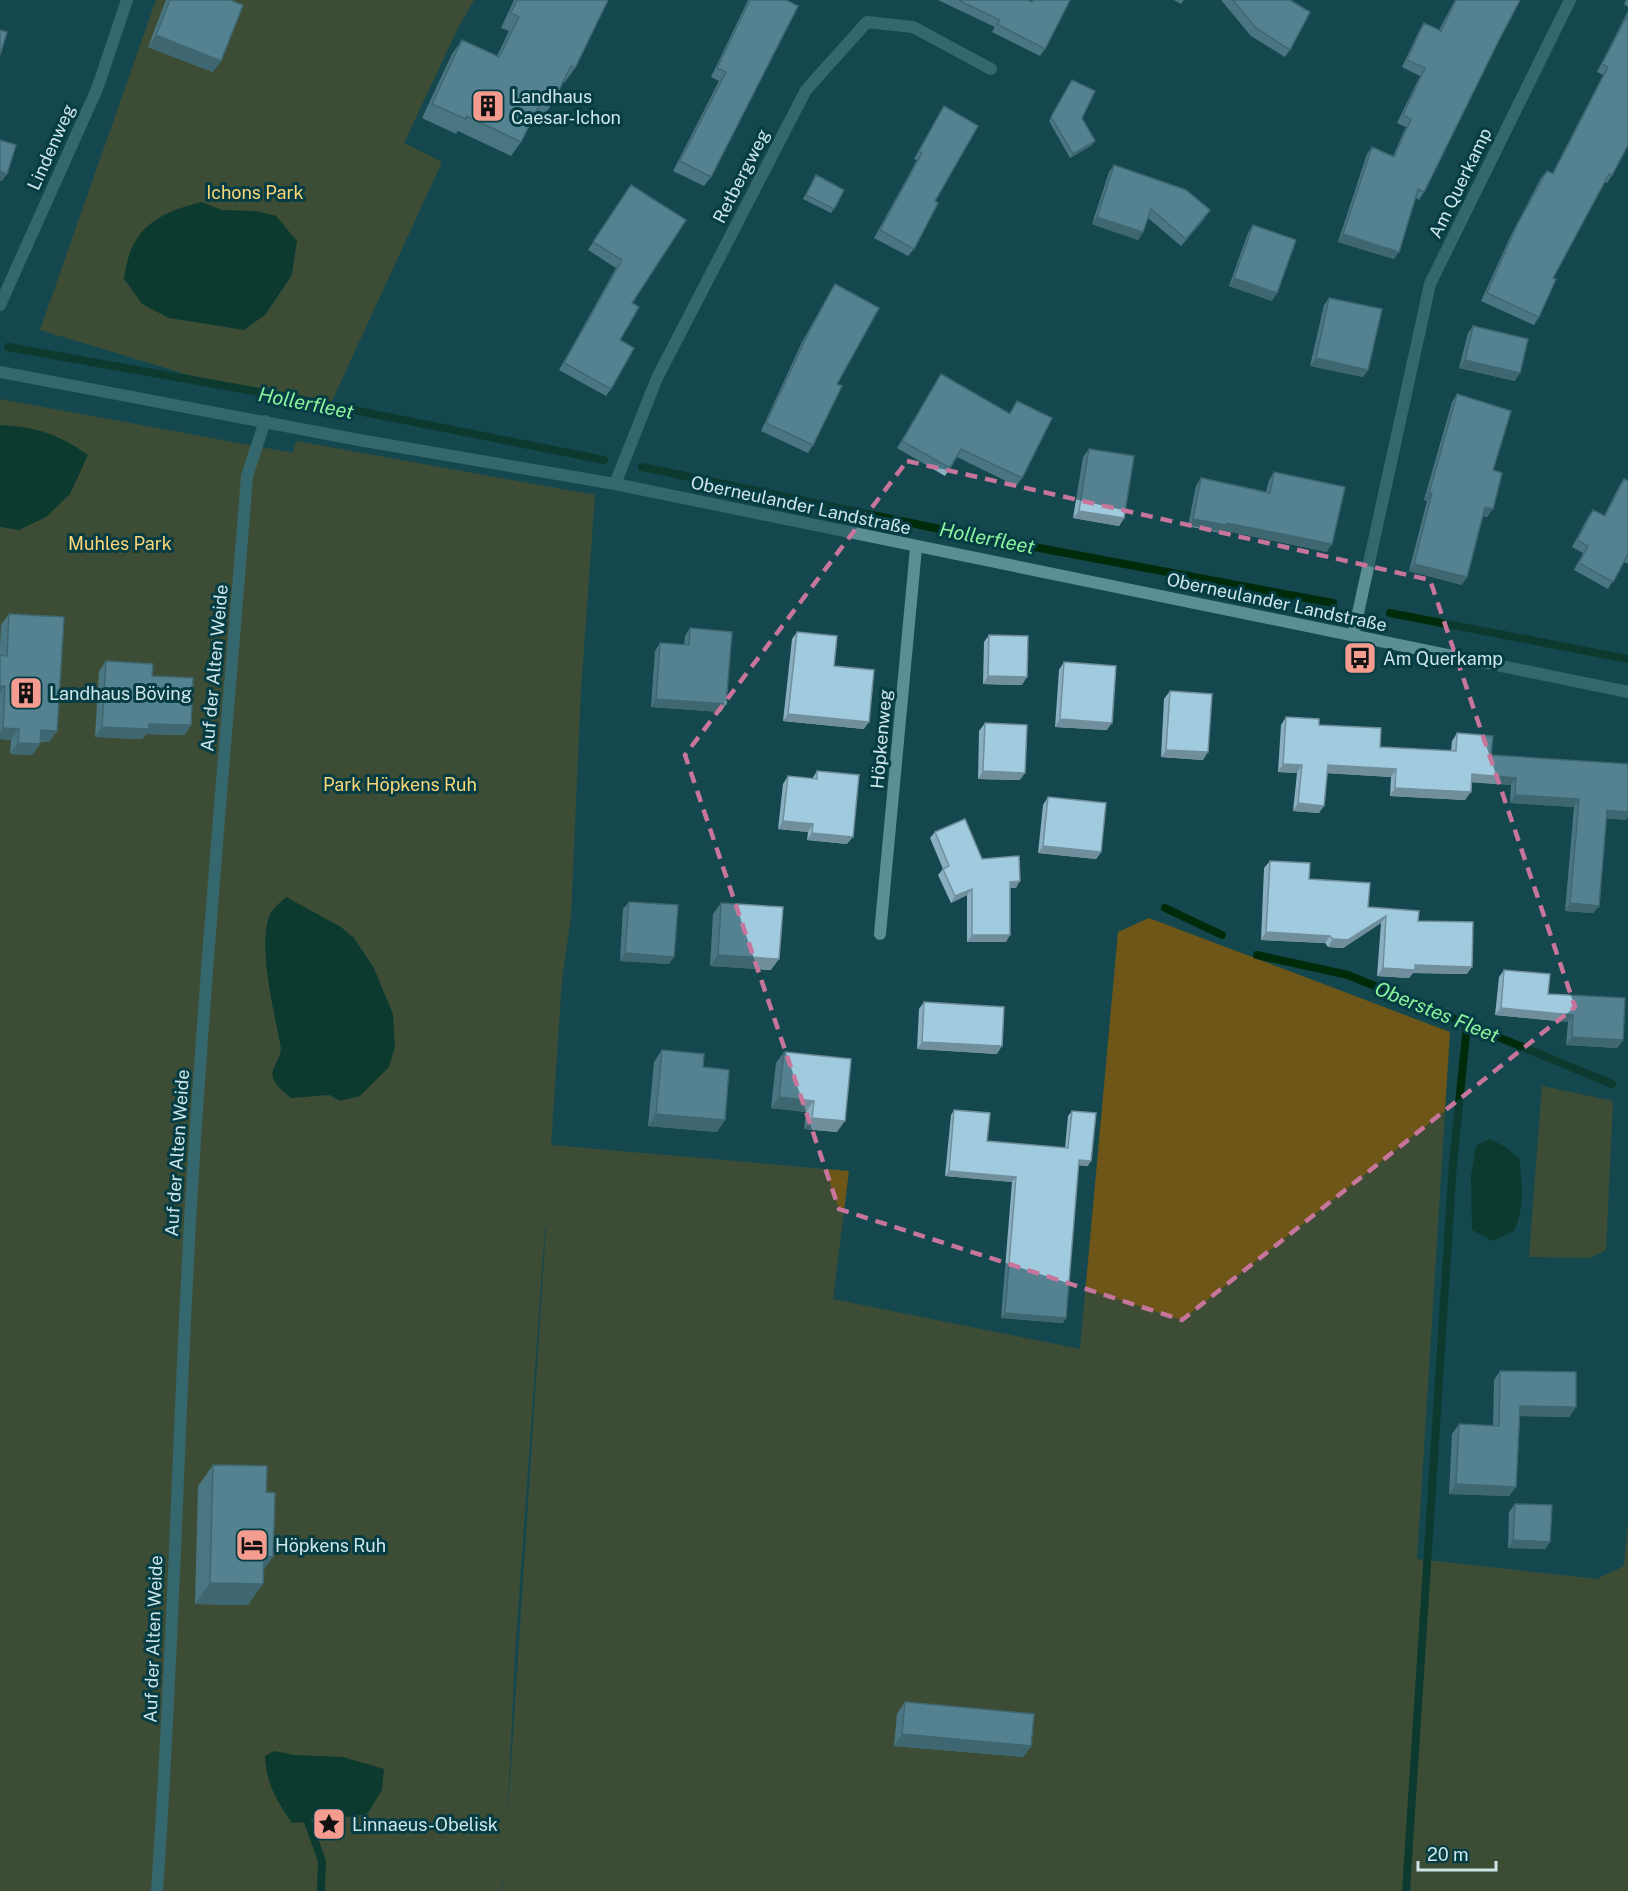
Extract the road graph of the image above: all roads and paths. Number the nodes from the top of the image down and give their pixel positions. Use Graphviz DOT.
graph roads {
  1 [pos="127,0"];
  2 [pos="1569,0"];
  3 [pos="991,69"];
  4 [pos="0,305"];
  5 [pos="0,372"];
  6 [pos="265,421"];
  7 [pos="615,484"];
  8 [pos="916,548"];
  9 [pos="1353,636"];
  10 [pos="1628,692"];
  11 [pos="880,934"];
  12 [pos="157,1891"];
  1 -- 4 [label="street, Lindenweg"];
  2 -- 9 [label="street, Am Querkamp"];
  3 -- 7 [label="street, Retbergweg"];
  5 -- 6 [label="street, Oberneulander Landstraße"];
  6 -- 7 [label="street, Oberneulander Landstraße"];
  6 -- 12 [label="street, Auf der Alten Weide"];
  7 -- 8 [label="street, Oberneulander Landstraße"];
  8 -- 9 [label="street, Oberneulander Landstraße"];
  8 -- 11 [label="street, Höpkenweg"];
  9 -- 10 [label="street, Oberneulander Landstraße"];
}
